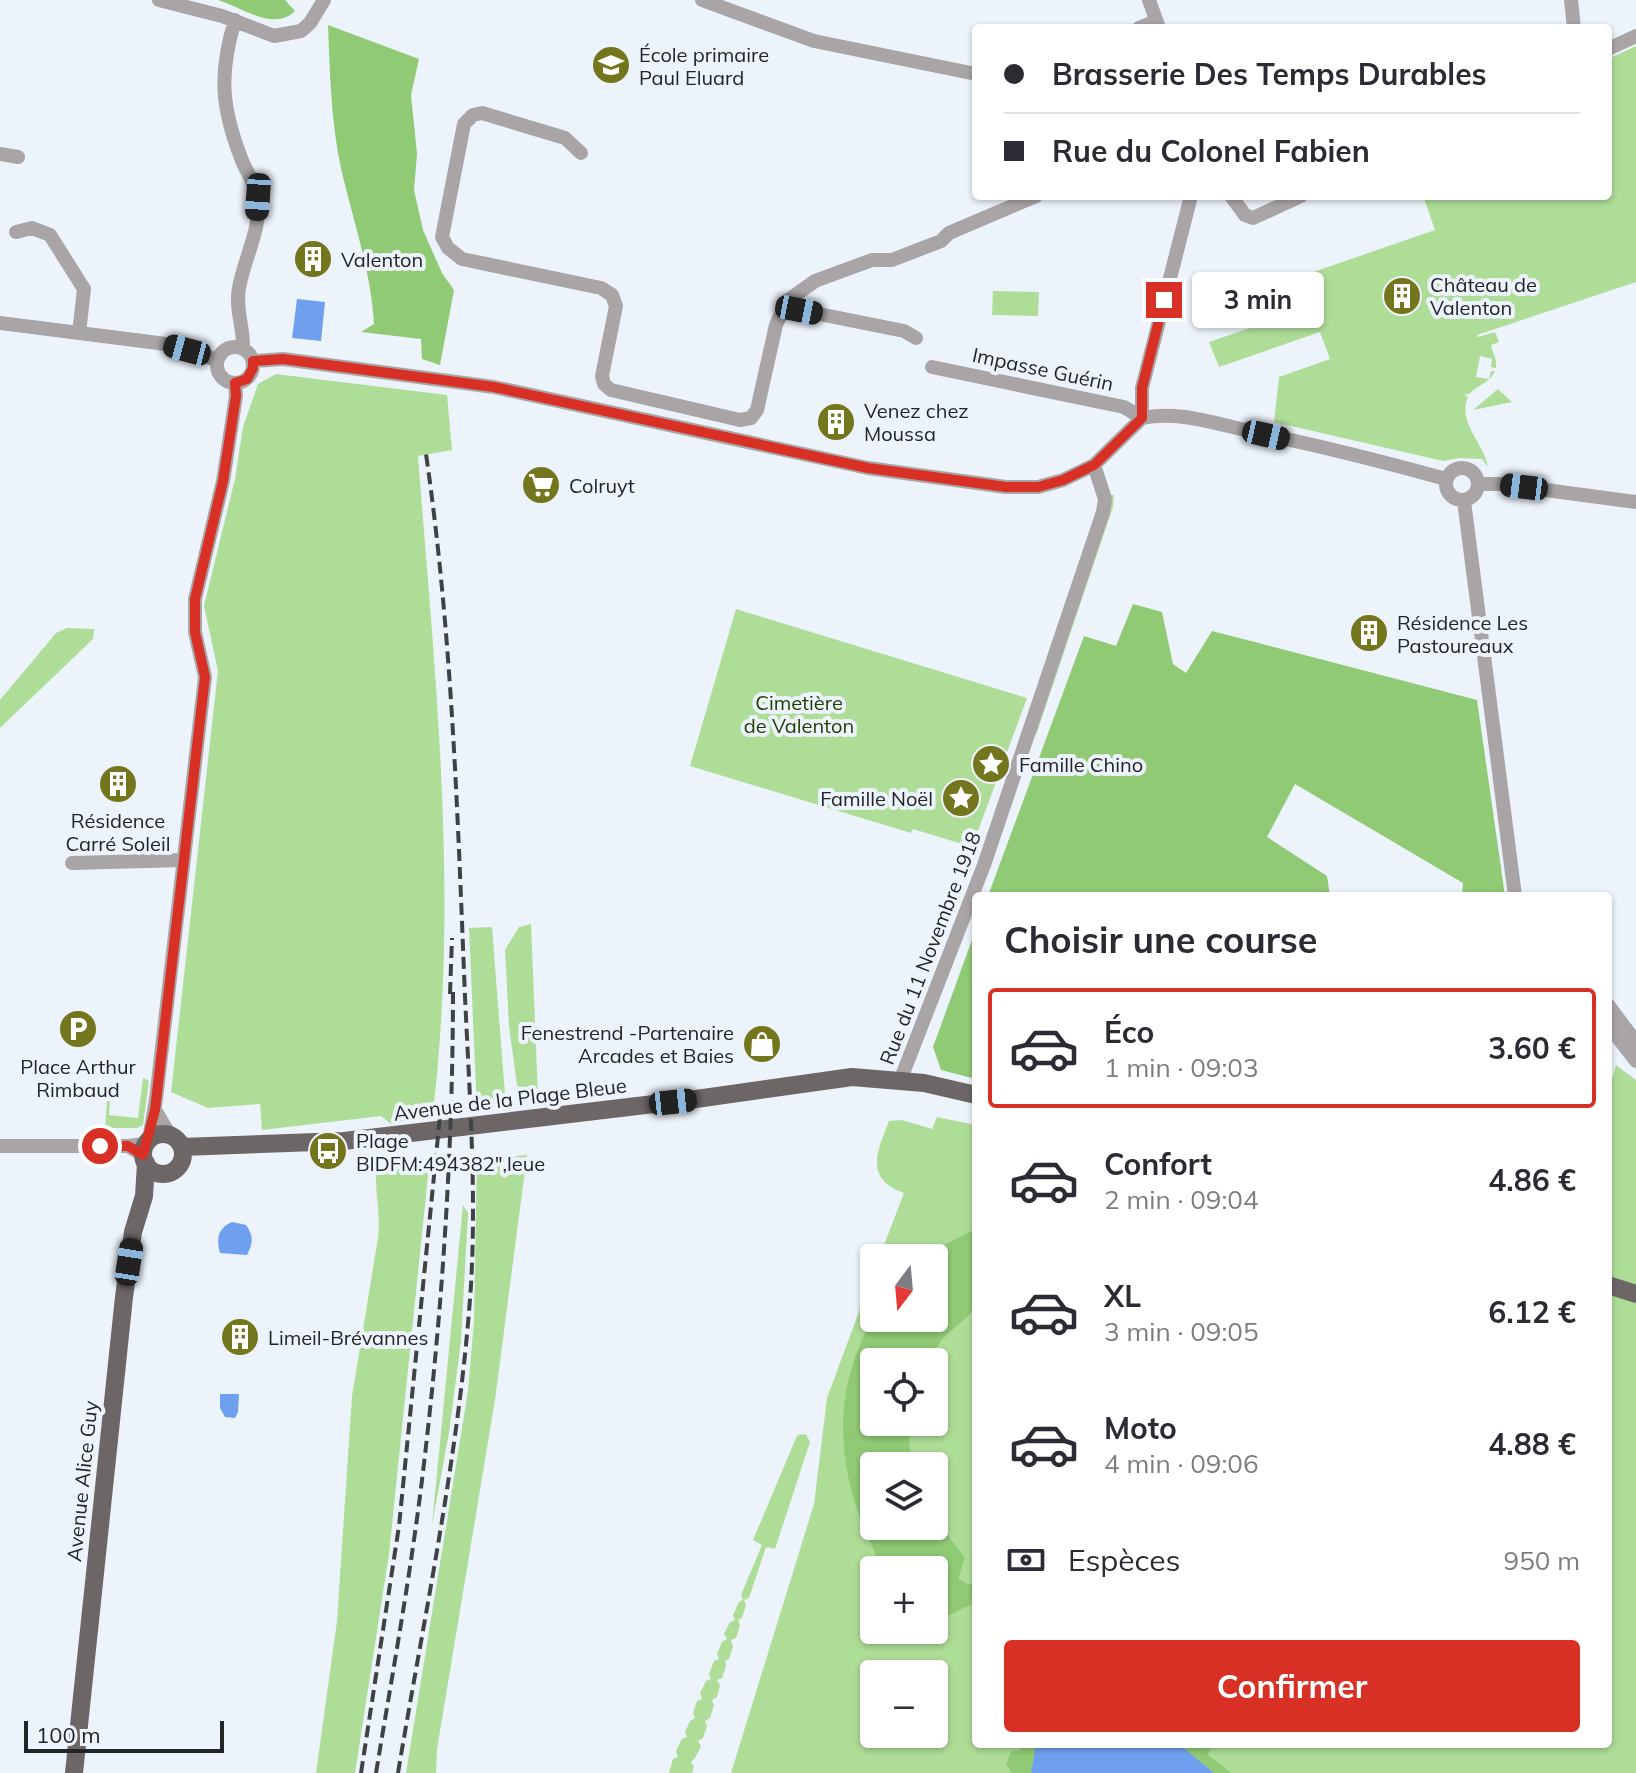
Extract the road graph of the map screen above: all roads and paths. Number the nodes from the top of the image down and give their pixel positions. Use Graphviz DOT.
graph roads {
  1 [pos="159,0"];
  2 [pos="324,0"];
  3 [pos="702,0"];
  4 [pos="1149,0"];
  5 [pos="1571,0"];
  6 [pos="235,20"];
  7 [pos="1158,24"];
  8 [pos="1574,24"];
  9 [pos="1636,36"];
  10 [pos="1612,47"];
  11 [pos="972,73"];
  12 [pos="581,153"];
  13 [pos="0,154"];
  14 [pos="18,157"];
  15 [pos="1027,200"];
  16 [pos="1190,200"];
  17 [pos="1234,200"];
  18 [pos="1292,200"];
  19 [pos="16,232"];
  20 [pos="787,301"];
  21 [pos="0,323"];
  22 [pos="79,333"];
  23 [pos="916,338"];
  24 [pos="243,349"];
  25 [pos="217,360"];
  26 [pos="253,361"];
  27 [pos="932,367"];
  28 [pos="235,383"];
  29 [pos="676,407"];
  30 [pos="1142,418"];
  31 [pos="672,426"];
  32 [pos="1094,465"];
  33 [pos="1446,479"];
  34 [pos="1479,484"];
  35 [pos="1464,501"];
  36 [pos="1636,502"];
  37 [pos="184,860"];
  38 [pos="72,863"];
  39 [pos="1513,877"];
  40 [pos="974,892"];
  41 [pos="1515,892"];
  42 [pos="1520,892"];
  43 [pos="972,896"];
  44 [pos="1612,1010"];
  45 [pos="1612,1030"];
  46 [pos="1636,1042"];
  47 [pos="1636,1061"];
  48 [pos="900,1081"];
  49 [pos="972,1094"];
  50 [pos="155,1110"];
  51 [pos="0,1146"];
  52 [pos="178,1147"];
  53 [pos="142,1149"];
  54 [pos="164,1174"];
  55 [pos="144,1196"];
  56 [pos="1612,1286"];
  57 [pos="1636,1294"];
  58 [pos="74,1773"];
  1 -- 6 [label="street"];
  2 -- 6 [label="street"];
  3 -- 11 [label="street"];
  4 -- 7 [label="street"];
  5 -- 8 [label="street"];
  6 -- 24 [label="street"];
  9 -- 10 [label="street"];
  12 -- 29 [label="street"];
  13 -- 14 [label="street"];
  15 -- 20 [label="street"];
  16 -- 30 [label="street"];
  17 -- 18 [label="street"];
  19 -- 22 [label="street"];
  20 -- 23 [label="street"];
  20 -- 29 [label="street"];
  21 -- 22 [label="street"];
  22 -- 25 [label="street"];
  24 -- 25 [label="street"];
  24 -- 26 [label="street"];
  25 -- 28 [label="street"];
  26 -- 28 [label="street"];
  26 -- 31 [label="street"];
  27 -- 30 [label="street, Impasse Guérin"];
  28 -- 37 [label="street"];
  29 -- 31 [label="street"];
  30 -- 32 [label="street"];
  30 -- 33 [label="street"];
  31 -- 32 [label="street"];
  32 -- 40 [label="street, Rue du 11 Novembre 1918"];
  33 -- 34 [label="street"];
  33 -- 35 [label="street"];
  34 -- 35 [label="street"];
  34 -- 36 [label="street"];
  35 -- 39 [label="street"];
  37 -- 38 [label="street"];
  37 -- 50 [label="street"];
  39 -- 41 [label="street"];
  39 -- 42 [label="street"];
  43 -- 48 [label="street, Rue du 11 Novembre 1918"];
  44 -- 46 [label="street"];
  45 -- 47 [label="street"];
  48 -- 49 [label="main road, Avenue de la Plage Bleue"];
  48 -- 52 [label="main road, Avenue de la Plage Bleue"];
  50 -- 52 [label="street"];
  50 -- 53 [label="street"];
  51 -- 53 [label="street"];
  52 -- 53 [label="main road"];
  52 -- 54 [label="main road"];
  53 -- 54 [label="main road"];
  53 -- 55 [label="main road, Avenue Alice Guy"];
  54 -- 55 [label="main road, Avenue Alice Guy"];
  55 -- 58 [label="main road, Avenue Alice Guy"];
  56 -- 57 [label="main road"];
}
